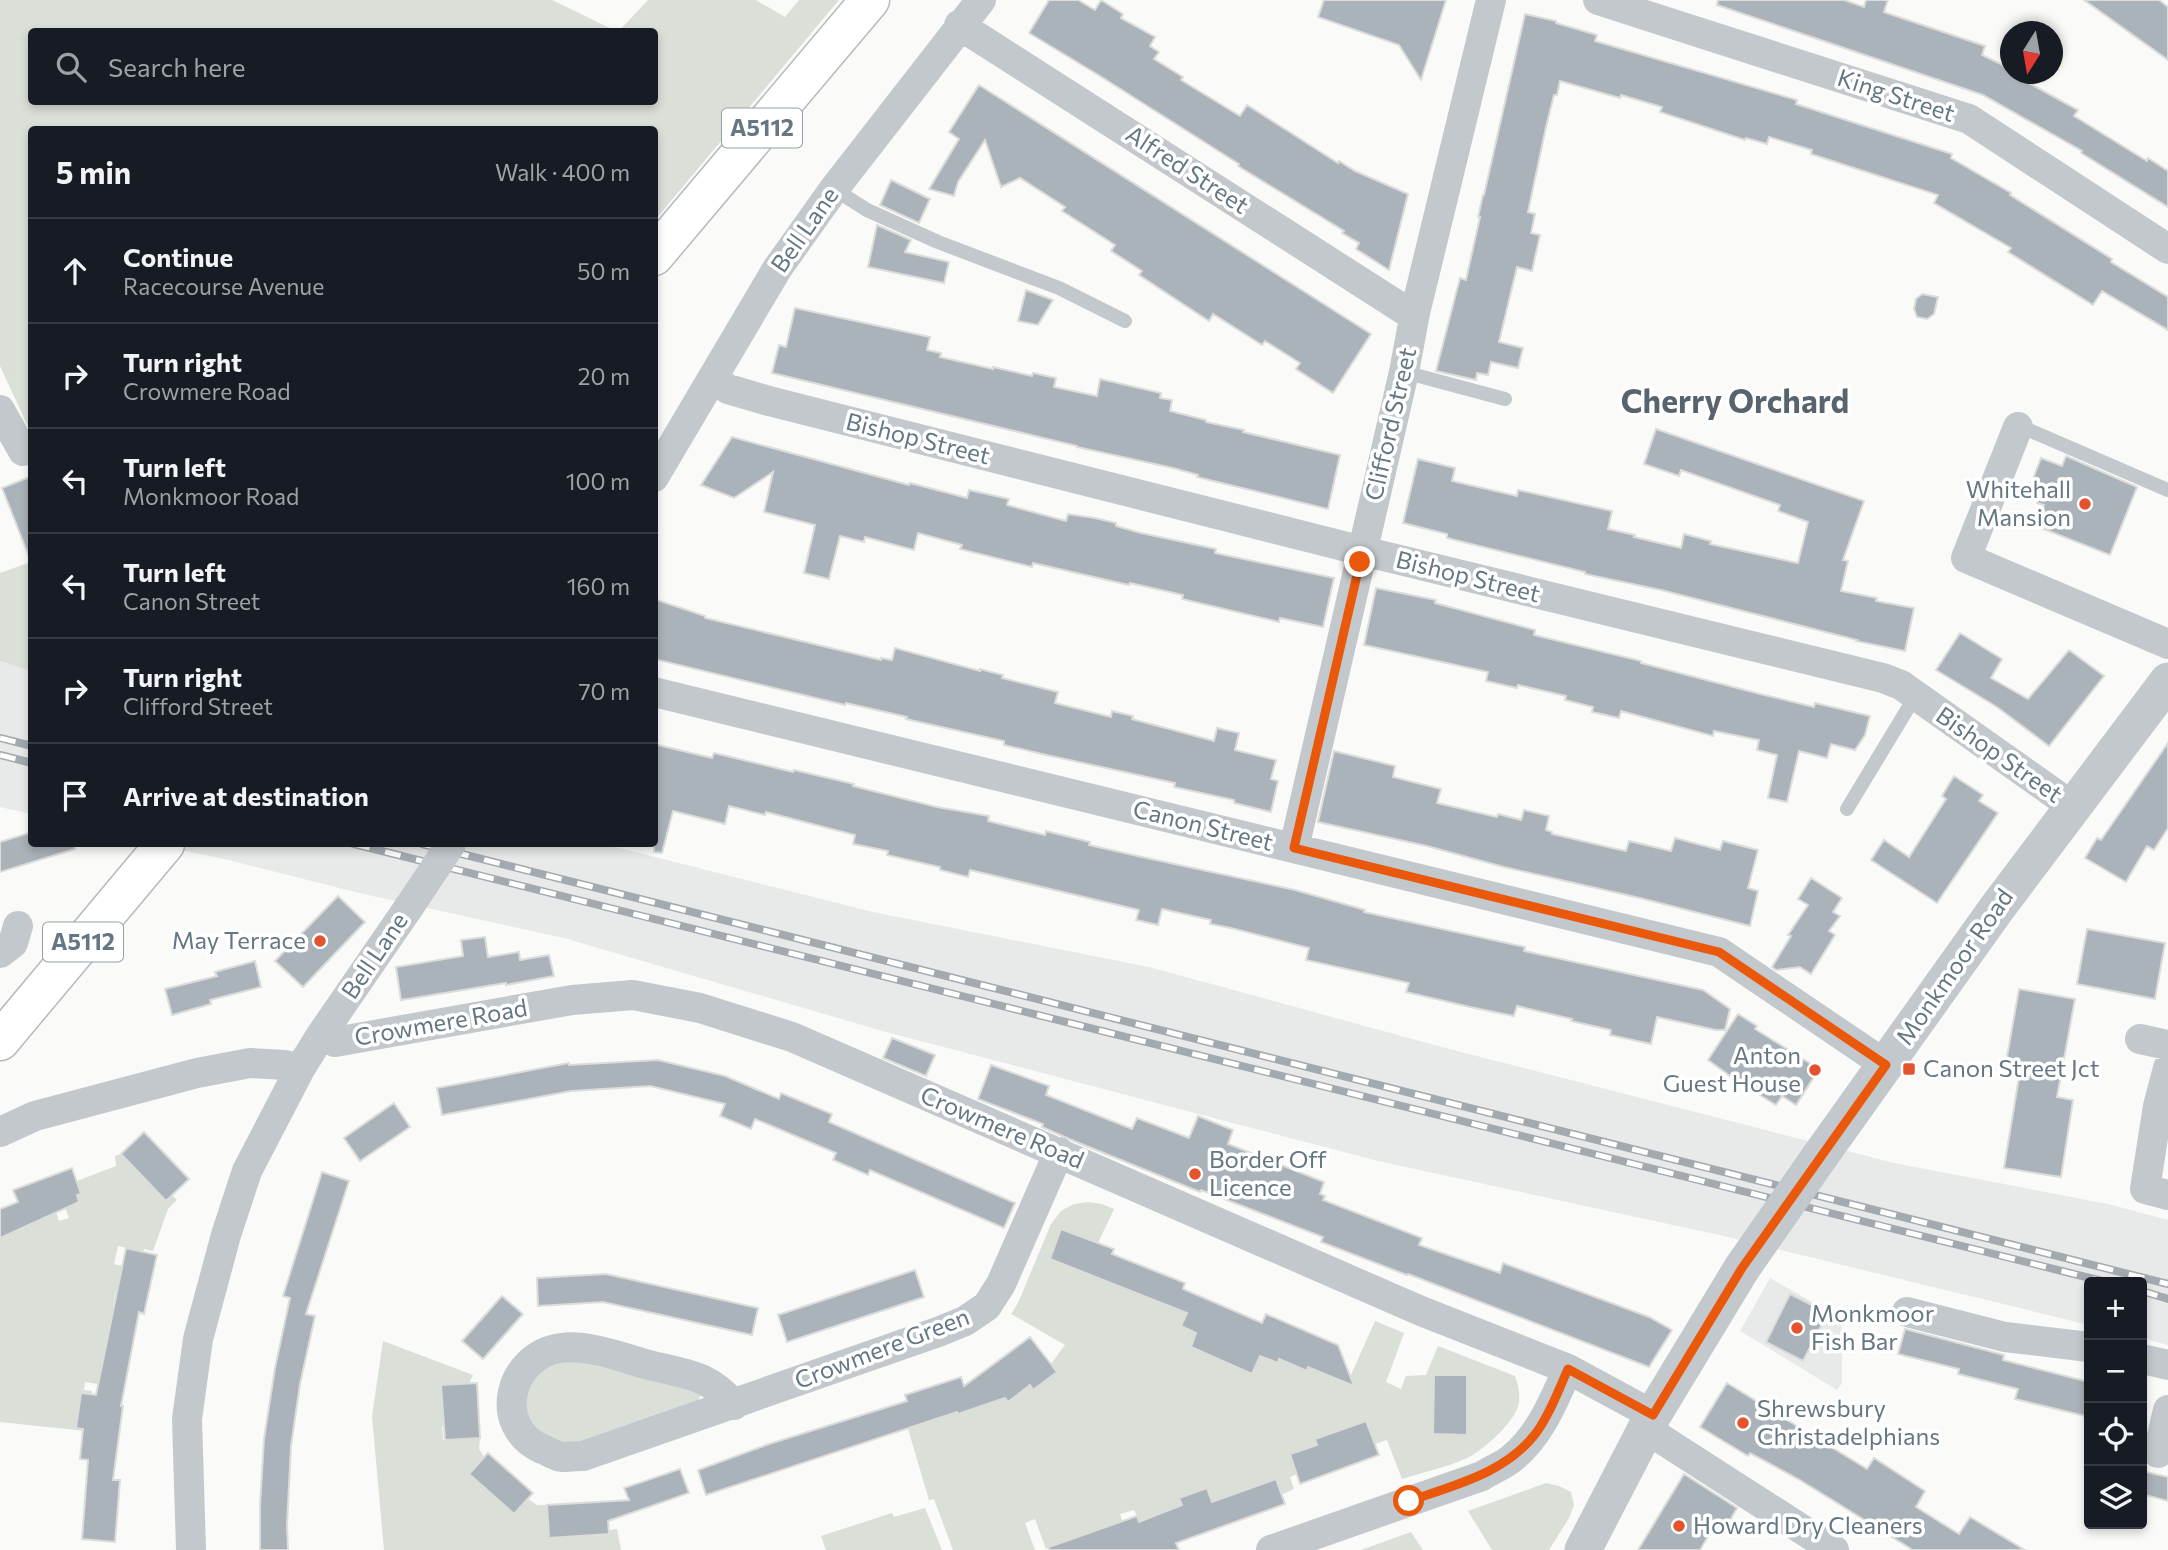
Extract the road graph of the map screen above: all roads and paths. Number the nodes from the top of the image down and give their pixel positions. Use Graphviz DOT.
graph roads {
  1 [pos="870,0"];
  2 [pos="981,0"];
  3 [pos="1491,0"];
  4 [pos="1598,0"];
  5 [pos="959,25"];
  6 [pos="834,189"];
  7 [pos="2168,249"];
  8 [pos="658,251"];
  9 [pos="1415,313"];
  10 [pos="1125,321"];
  11 [pos="1404,372"];
  12 [pos="712,379"];
  13 [pos="1504,399"];
  14 [pos="0,410"];
  15 [pos="2018,428"];
  16 [pos="23,451"];
  17 [pos="658,470"];
  18 [pos="2168,490"];
  19 [pos="1363,551"];
  20 [pos="2168,644"];
  21 [pos="2168,681"];
  22 [pos="658,693"];
  23 [pos="1916,695"];
  24 [pos="2072,806"];
  25 [pos="1847,808"];
  26 [pos="162,847"];
  27 [pos="448,847"];
  28 [pos="1294,848"];
  29 [pos="18,926"];
  30 [pos="0,953"];
  31 [pos="321,1035"];
  32 [pos="0,1041"];
  33 [pos="1886,1065"];
  34 [pos="2168,1068"];
  35 [pos="300,1069"];
  36 [pos="0,1132"];
  37 [pos="1059,1152"];
  38 [pos="2168,1195"];
  39 [pos="1907,1312"];
  40 [pos="2084,1345"];
  41 [pos="2147,1360"];
  42 [pos="2168,1365"];
  43 [pos="1568,1369"];
  44 [pos="734,1405"];
  45 [pos="2168,1410"];
  46 [pos="1649,1422"];
  47 [pos="2158,1453"];
  48 [pos="191,1550"];
  49 [pos="1271,1550"];
  50 [pos="1583,1550"];
  51 [pos="1834,1550"];
  1 -- 8 [label="main road, A5112"];
  2 -- 5 [label="street, Bell Lane"];
  3 -- 9 [label="street, Clifford Street"];
  4 -- 7 [label="street, King Street"];
  5 -- 6 [label="street, Bell Lane"];
  5 -- 9 [label="street, Alfred Street"];
  6 -- 10 [label="lane"];
  6 -- 12 [label="street, Bell Lane"];
  9 -- 11 [label="street, Clifford Street"];
  11 -- 13 [label="lane"];
  11 -- 19 [label="street, Clifford Street"];
  12 -- 17 [label="street, Bell Lane"];
  12 -- 19 [label="street, Bishop Street"];
  14 -- 16 [label="street"];
  15 -- 18 [label="lane"];
  15 -- 20 [label="street"];
  19 -- 23 [label="street, Bishop Street"];
  19 -- 28 [label="street, Clifford Street"];
  21 -- 24 [label="street, Monkmoor Road"];
  22 -- 28 [label="street, Canon Street"];
  23 -- 24 [label="street, Bishop Street"];
  23 -- 25 [label="lane"];
  24 -- 33 [label="street, Monkmoor Road"];
  26 -- 32 [label="main road, A5112"];
  27 -- 31 [label="street, Bell Lane, bridge"];
  28 -- 33 [label="street, Canon Street"];
  29 -- 30 [label="street"];
  31 -- 35 [label="street, Bell Lane"];
  31 -- 37 [label="street, Crowmere Road"];
  33 -- 46 [label="street, Monkmoor Road, bridge"];
  34 -- 38 [label="street"];
  35 -- 36 [label="street"];
  35 -- 48 [label="street, Bell Lane"];
  37 -- 43 [label="street, Crowmere Road"];
  37 -- 44 [label="street, Crowmere Green"];
  39 -- 40 [label="street"];
  41 -- 42 [label="street"];
  43 -- 46 [label="street, Crowmere Road"];
  43 -- 49 [label="street"];
  44 -- 44 [label="street, Crowmere Green"];
  45 -- 47 [label="street"];
  46 -- 50 [label="street, Monkmoor Road"];
  46 -- 51 [label="street, Crowmere Road"];
}
